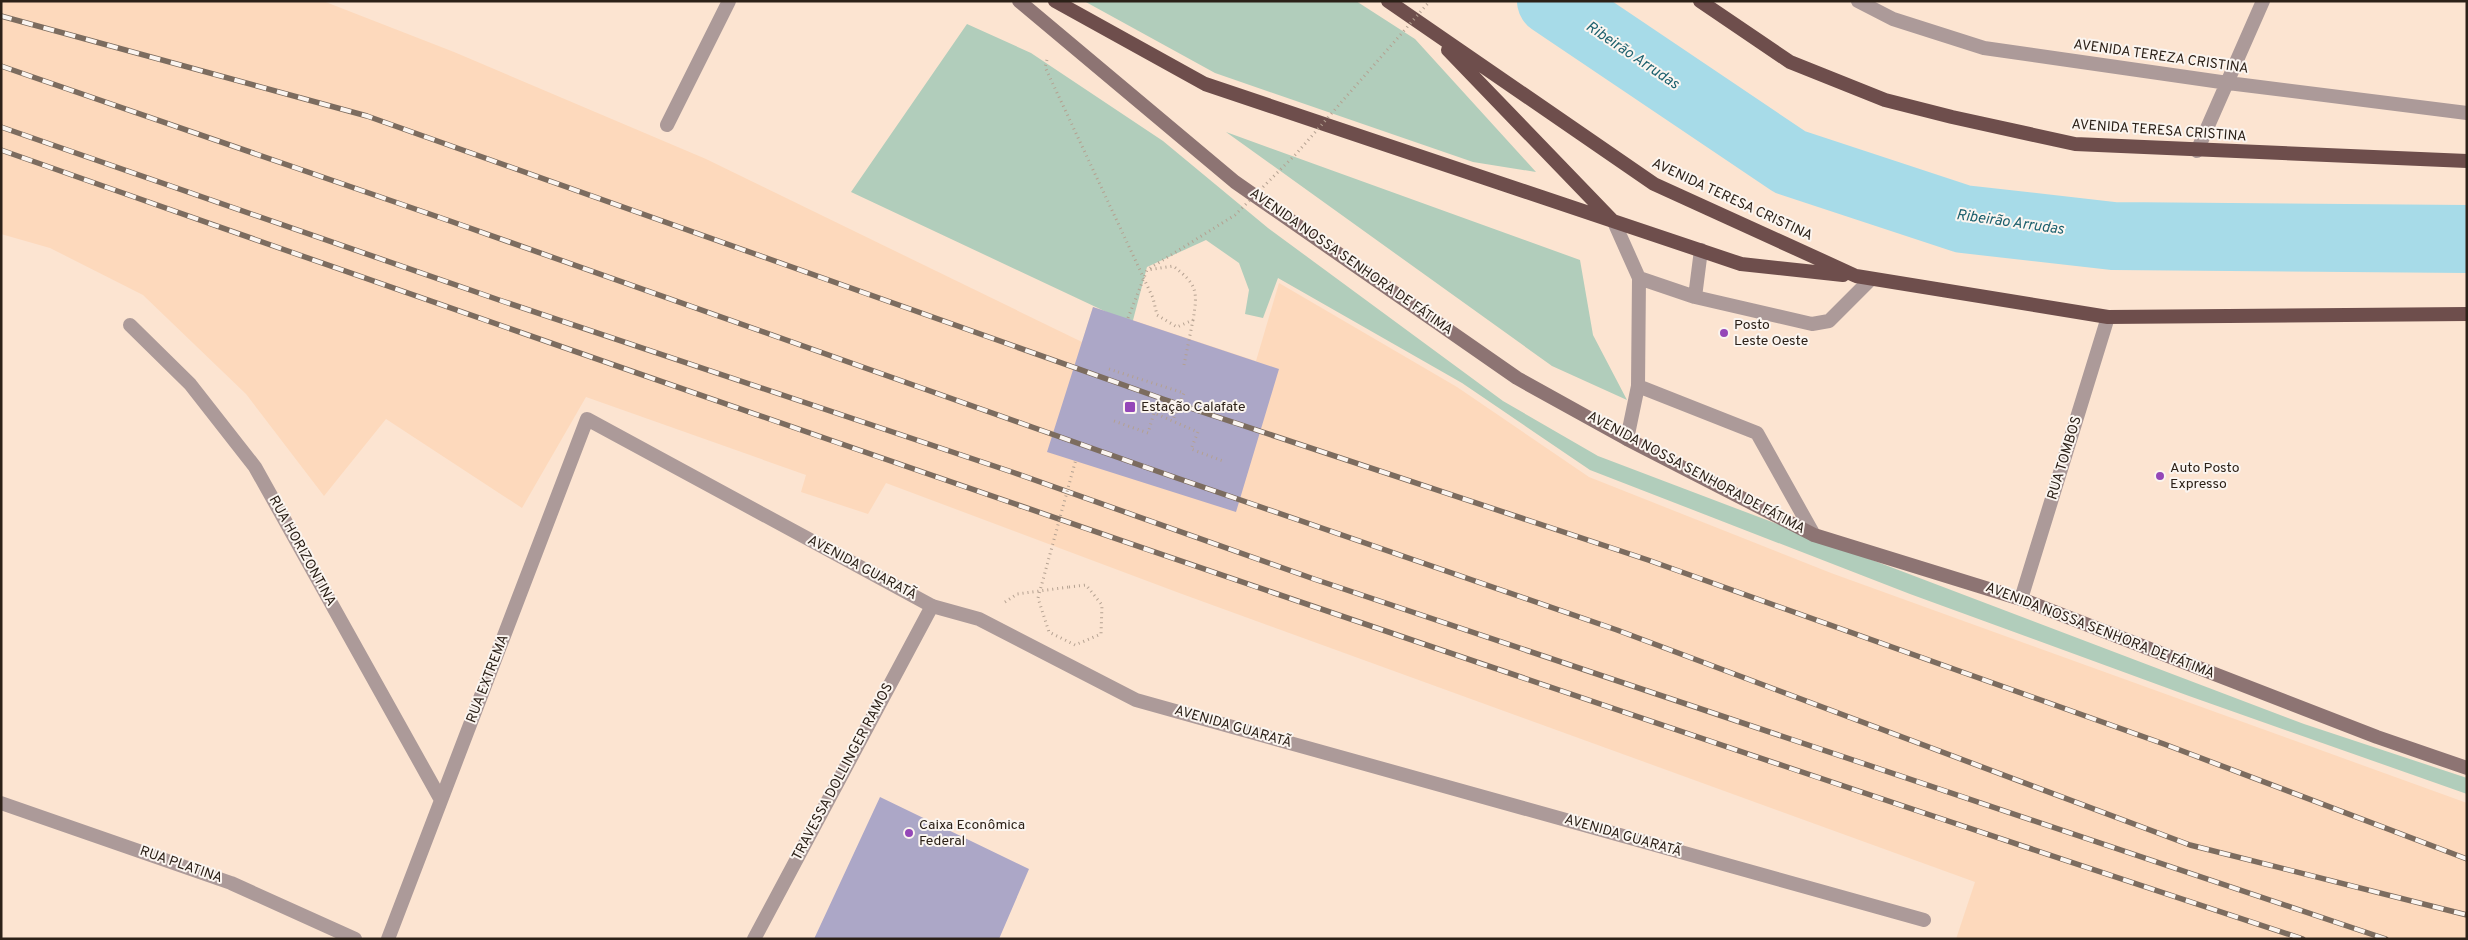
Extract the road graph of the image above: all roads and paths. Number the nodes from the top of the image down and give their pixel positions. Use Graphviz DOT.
graph roads {
  1 [pos="729,1"];
  2 [pos="1019,1"];
  3 [pos="1055,1"];
  4 [pos="1388,1"];
  5 [pos="1430,1"];
  6 [pos="1858,1"];
  7 [pos="2263,1"];
  8 [pos="1703,2"];
  9 [pos="1426,28"];
  10 [pos="1054,31"];
  11 [pos="2228,83"];
  12 [pos="2467,113"];
  13 [pos="668,125"];
  14 [pos="2197,151"];
  15 [pos="2467,161"];
  16 [pos="1614,222"];
  17 [pos="1701,250"];
  18 [pos="1147,270"];
  19 [pos="1856,276"];
  20 [pos="1639,278"];
  21 [pos="1870,280"];
  22 [pos="1695,296"];
  23 [pos="2467,314"];
  24 [pos="2108,317"];
  25 [pos="1128,318"];
  26 [pos="1193,320"];
  27 [pos="130,325"];
  28 [pos="1184,365"];
  29 [pos="1109,370"];
  30 [pos="1638,386"];
  31 [pos="587,419"];
  32 [pos="1173,420"];
  33 [pos="1114,421"];
  34 [pos="1627,439"];
  35 [pos="1076,459"];
  36 [pos="1223,462"];
  37 [pos="1814,535"];
  38 [pos="2022,598"];
  39 [pos="932,606"];
  40 [pos="979,620"];
  41 [pos="2467,768"];
  42 [pos="441,800"];
  43 [pos="1,803"];
  44 [pos="1924,920"];
  45 [pos="355,939"];
  46 [pos="388,939"];
  47 [pos="754,939"];
  1 -- 13 [label="street"];
  2 -- 10 [label="main road, AVENIDA NOSSA SENHORA DE FÁTIMA"];
  3 -- 16 [label="highway"];
  4 -- 9 [label="highway, AVENIDA TERESA CRISTINA"];
  5 -- 18 [label="path, bridge"];
  6 -- 11 [label="street, AVENIDA TEREZA CRISTINA"];
  7 -- 11 [label="street"];
  8 -- 14 [label="highway, AVENIDA TERESA CRISTINA"];
  9 -- 16 [label="highway"];
  9 -- 19 [label="highway, AVENIDA TERESA CRISTINA"];
  10 -- 26 [label="path"];
  10 -- 34 [label="main road, AVENIDA NOSSA SENHORA DE FÁTIMA"];
  11 -- 12 [label="street, AVENIDA TEREZA CRISTINA"];
  11 -- 14 [label="street"];
  14 -- 15 [label="highway, AVENIDA TERESA CRISTINA"];
  16 -- 17 [label="highway"];
  16 -- 20 [label="street"];
  17 -- 19 [label="highway"];
  17 -- 22 [label="street"];
  18 -- 25 [label="path, bridge"];
  18 -- 26 [label="path"];
  19 -- 21 [label="highway, AVENIDA TERESA CRISTINA"];
  20 -- 22 [label="street"];
  20 -- 30 [label="street"];
  21 -- 22 [label="street"];
  21 -- 24 [label="highway, AVENIDA TERESA CRISTINA"];
  23 -- 24 [label="highway"];
  24 -- 38 [label="street, RUA TOMBOS"];
  26 -- 28 [label="path"];
  27 -- 42 [label="street, RUA HORIZONTINA"];
  29 -- 32 [label="path, bridge"];
  30 -- 34 [label="street"];
  30 -- 37 [label="street"];
  31 -- 39 [label="street, AVENIDA GUARATÃ"];
  31 -- 42 [label="street, RUA EXTREMA"];
  32 -- 33 [label="path"];
  32 -- 36 [label="path"];
  34 -- 37 [label="main road, AVENIDA NOSSA SENHORA DE FÁTIMA"];
  35 -- 40 [label="path, bridge"];
  37 -- 38 [label="main road, AVENIDA NOSSA SENHORA DE FÁTIMA"];
  38 -- 41 [label="main road, AVENIDA NOSSA SENHORA DE FÁTIMA"];
  39 -- 40 [label="street, AVENIDA GUARATÃ"];
  39 -- 47 [label="street, TRAVESSA DOLLINGER RAMOS"];
  40 -- 44 [label="street, AVENIDA GUARATÃ"];
  42 -- 46 [label="street, RUA EXTREMA"];
  43 -- 45 [label="street, RUA PLATINA"];
}
